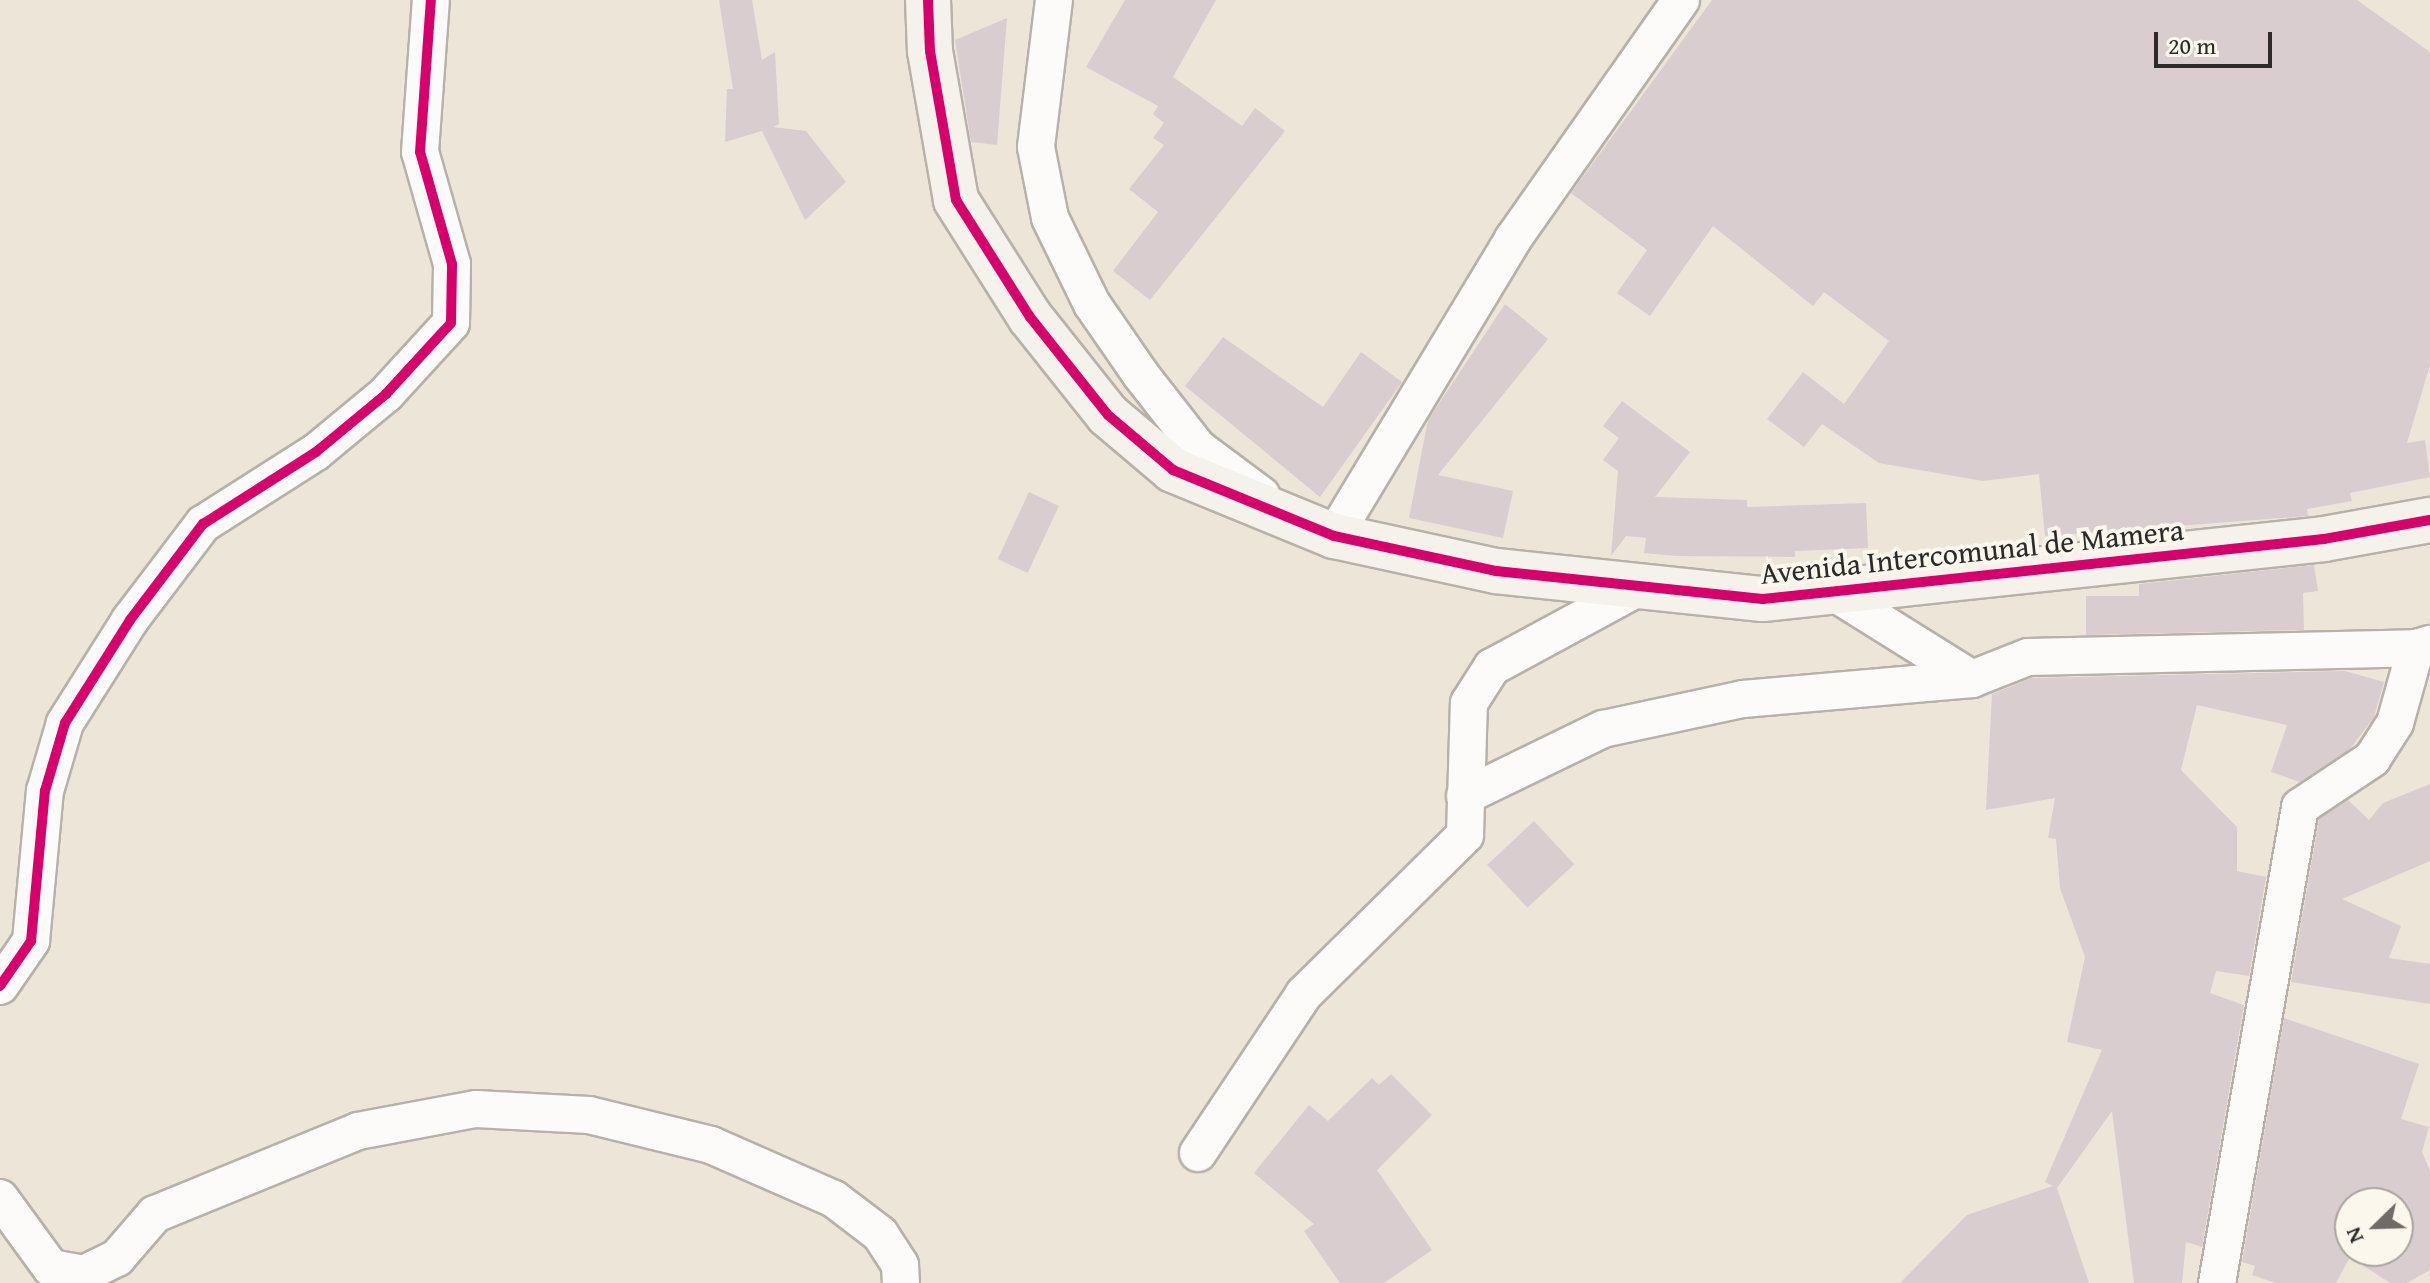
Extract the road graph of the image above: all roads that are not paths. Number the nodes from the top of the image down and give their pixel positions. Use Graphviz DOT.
graph roads {
  1 [pos="431,0"];
  2 [pos="928,0"];
  3 [pos="1054,0"];
  4 [pos="1681,0"];
  5 [pos="1282,510"];
  6 [pos="2430,520"];
  7 [pos="1334,536"];
  8 [pos="1638,588"];
  9 [pos="1833,592"];
  10 [pos="2423,646"];
  11 [pos="1972,679"];
  12 [pos="1465,796"];
  13 [pos="0,986"];
  14 [pos="1198,1153"];
  15 [pos="0,1198"];
  16 [pos="901,1283"];
  17 [pos="2217,1283"];
  1 -- 13 [label="street"];
  2 -- 5 [label="street, Avenida Intercomunal de Mamera"];
  3 -- 5 [label="street"];
  4 -- 7 [label="street"];
  5 -- 7 [label="street, Avenida Intercomunal de Mamera"];
  6 -- 9 [label="street, Avenida Intercomunal de Mamera"];
  7 -- 8 [label="street, Avenida Intercomunal de Mamera"];
  8 -- 9 [label="street, Avenida Intercomunal de Mamera"];
  8 -- 12 [label="street"];
  9 -- 11 [label="street"];
  10 -- 11 [label="street"];
  10 -- 17 [label="street"];
  11 -- 12 [label="street"];
  12 -- 14 [label="street"];
  15 -- 16 [label="street"];
}
